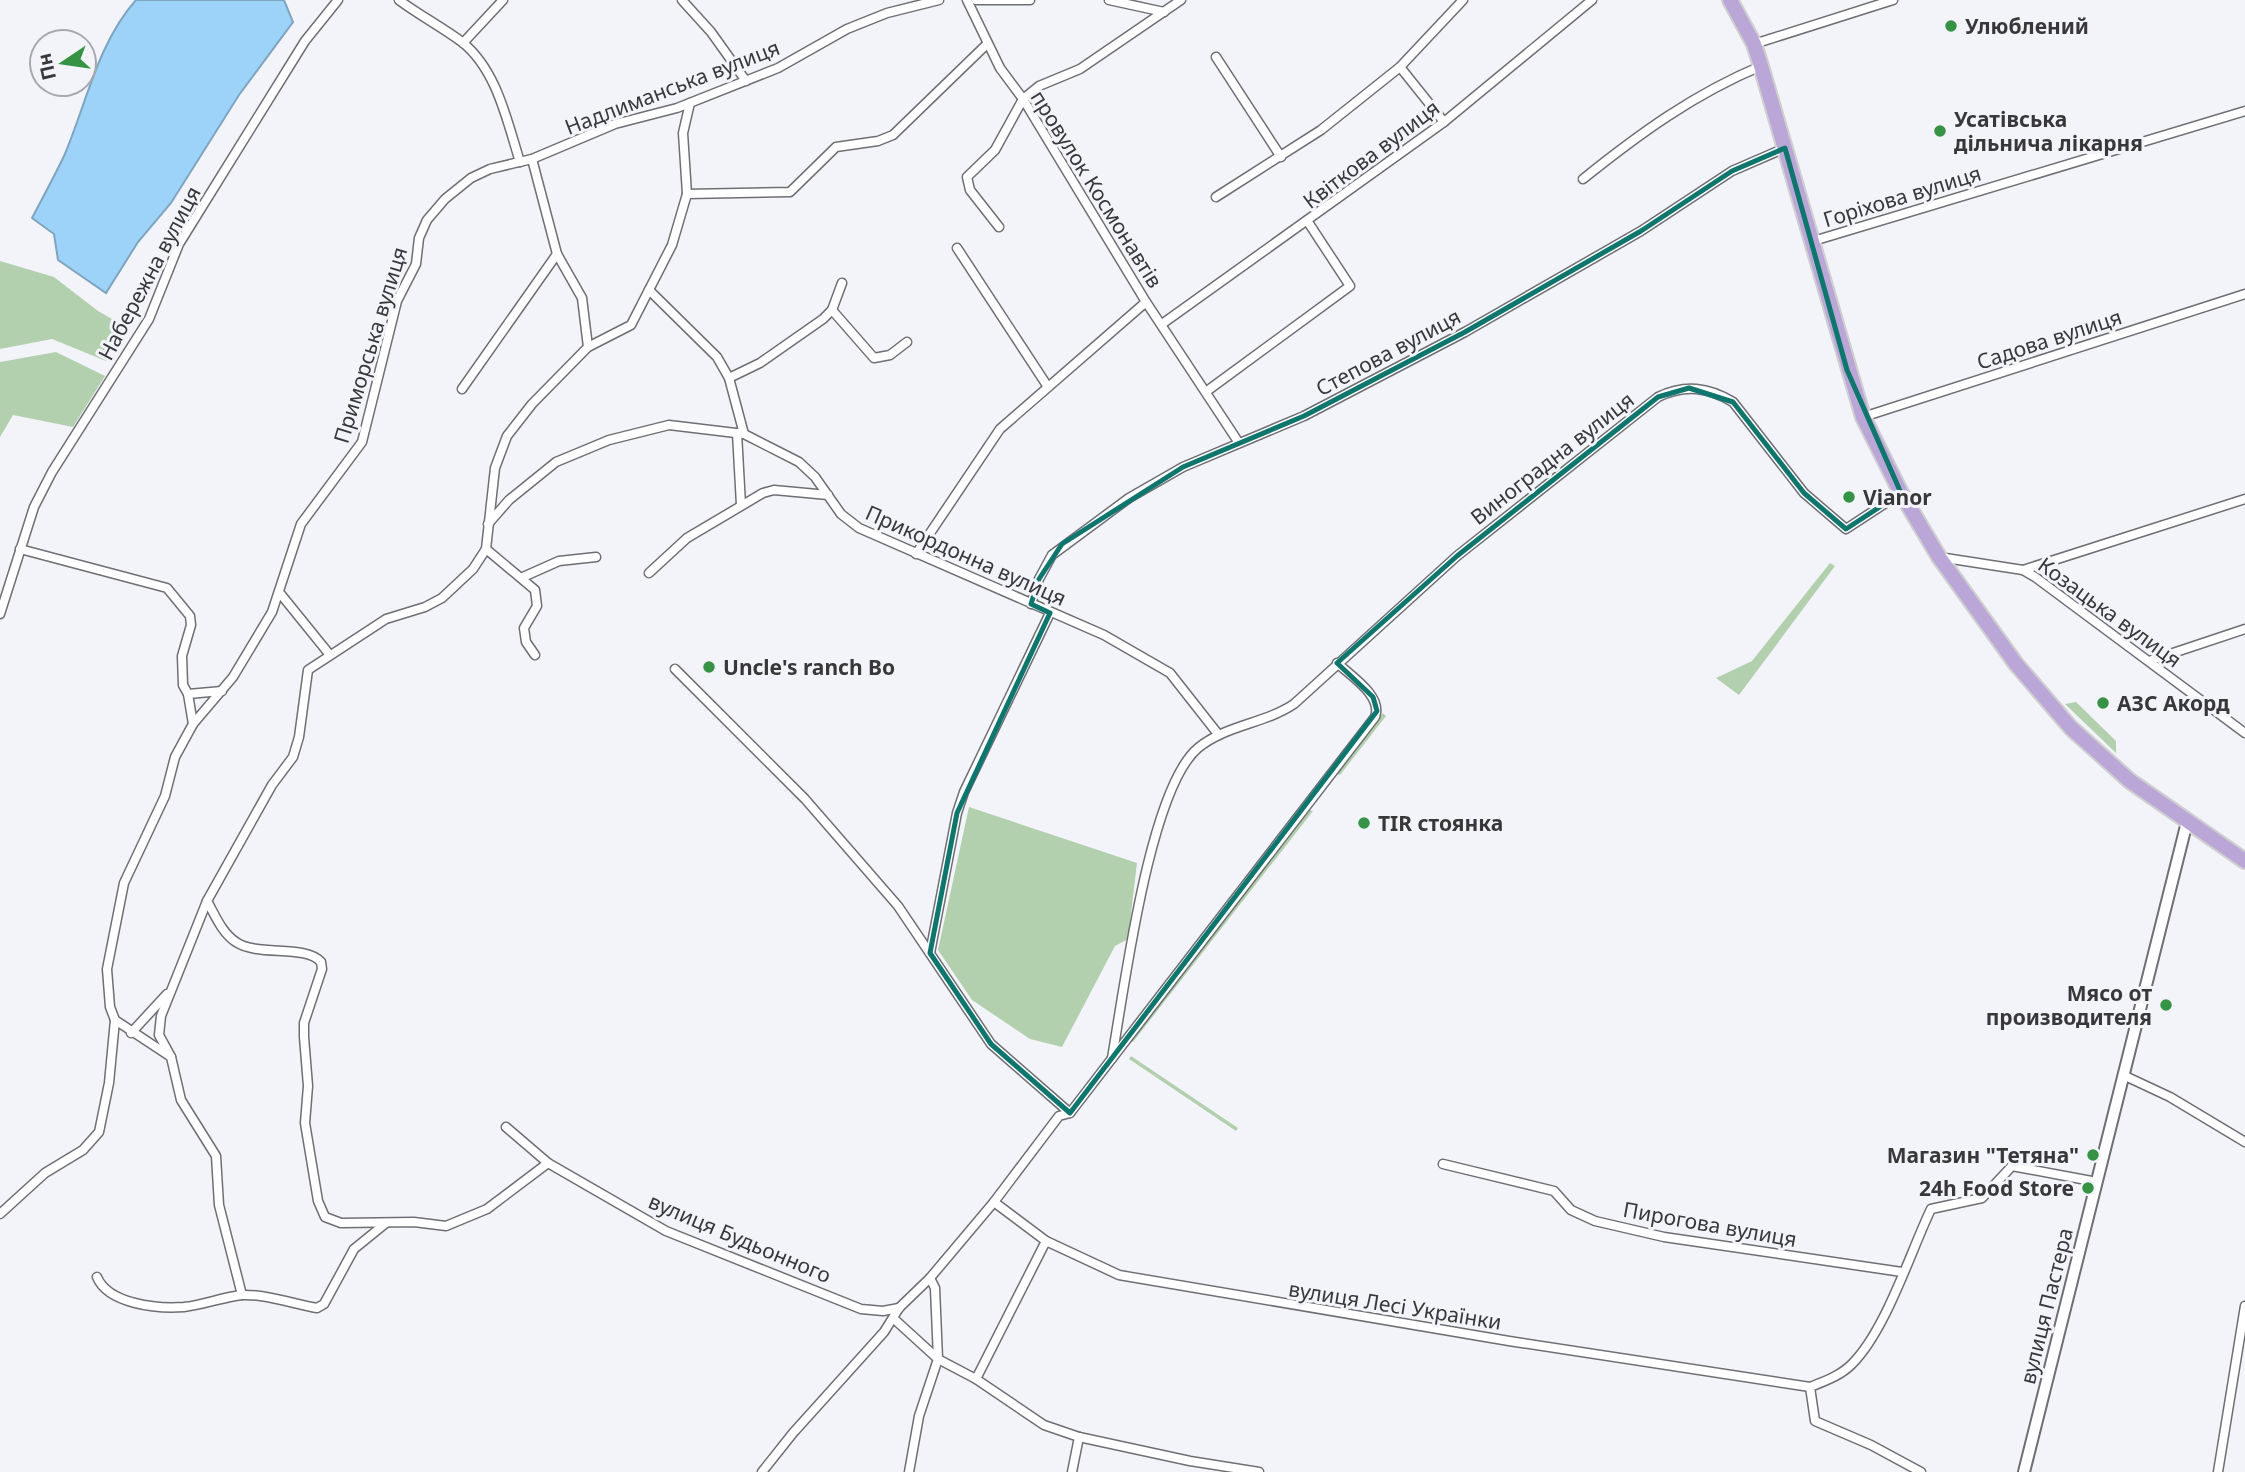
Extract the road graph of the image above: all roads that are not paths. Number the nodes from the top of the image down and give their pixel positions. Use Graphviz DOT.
graph roads {
  1 [pos="338,0"];
  2 [pos="399,0"];
  3 [pos="503,0"];
  4 [pos="682,0"];
  5 [pos="939,0"];
  6 [pos="967,0"];
  7 [pos="976,0"];
  8 [pos="1030,0"];
  9 [pos="1109,0"];
  10 [pos="1181,0"];
  11 [pos="1463,0"];
  12 [pos="1592,0"];
  13 [pos="1730,0"];
  14 [pos="1894,0"];
  15 [pos="1873,3"];
  16 [pos="1164,12"];
  17 [pos="463,43"];
  18 [pos="987,44"];
  19 [pos="1754,44"];
  20 [pos="1216,57"];
  21 [pos="1761,65"];
  22 [pos="1399,67"];
  23 [pos="746,81"];
  24 [pos="1023,99"];
  25 [pos="690,103"];
  26 [pos="2245,111"];
  27 [pos="1444,122"];
  28 [pos="1785,148"];
  29 [pos="1281,157"];
  30 [pos="532,159"];
  31 [pos="520,162"];
  32 [pos="1583,179"];
  33 [pos="687,194"];
  34 [pos="1216,197"];
  35 [pos="1308,222"];
  36 [pos="999,227"];
  37 [pos="1810,242"];
  38 [pos="957,248"];
  39 [pos="557,254"];
  40 [pos="842,283"];
  41 [pos="649,290"];
  42 [pos="2245,294"];
  43 [pos="1146,302"];
  44 [pos="832,310"];
  45 [pos="1162,324"];
  46 [pos="907,342"];
  47 [pos="588,347"];
  48 [pos="729,378"];
  49 [pos="1048,387"];
  50 [pos="462,389"];
  51 [pos="1207,391"];
  52 [pos="1863,417"];
  53 [pos="740,434"];
  54 [pos="1238,443"];
  55 [pos="1900,493"];
  56 [pos="828,495"];
  57 [pos="2245,499"];
  58 [pos="741,505"];
  59 [pos="488,524"];
  60 [pos="20,549"];
  61 [pos="486,549"];
  62 [pos="916,554"];
  63 [pos="596,557"];
  64 [pos="1939,557"];
  65 [pos="2023,570"];
  66 [pos="649,573"];
  67 [pos="523,577"];
  68 [pos="279,593"];
  69 [pos="1031,604"];
  70 [pos="1050,612"];
  71 [pos="0,614"];
  72 [pos="2245,629"];
  73 [pos="330,654"];
  74 [pos="535,655"];
  75 [pos="2149,662"];
  76 [pos="1337,663"];
  77 [pos="675,668"];
  78 [pos="222,691"];
  79 [pos="188,694"];
  80 [pos="194,724"];
  81 [pos="2245,733"];
  82 [pos="1218,734"];
  83 [pos="2187,822"];
  84 [pos="2245,861"];
  85 [pos="206,901"];
  86 [pos="930,953"];
  87 [pos="173,987"];
  88 [pos="116,1020"];
  89 [pos="131,1033"];
  90 [pos="171,1057"];
  91 [pos="1112,1058"];
  92 [pos="2123,1075"];
  93 [pos="1070,1113"];
  94 [pos="506,1127"];
  95 [pos="2245,1142"];
  96 [pos="548,1163"];
  97 [pos="1443,1164"];
  98 [pos="2097,1182"];
  99 [pos="994,1202"];
  100 [pos="0,1214"];
  101 [pos="386,1223"];
  102 [pos="1046,1241"];
  103 [pos="1902,1272"];
  104 [pos="97,1277"];
  105 [pos="930,1278"];
  106 [pos="242,1295"];
  107 [pos="2245,1306"];
  108 [pos="899,1308"];
  109 [pos="894,1318"];
  110 [pos="938,1359"];
  111 [pos="976,1379"];
  112 [pos="1810,1387"];
  113 [pos="1079,1437"];
  114 [pos="762,1472"];
  115 [pos="909,1472"];
  116 [pos="1072,1472"];
  117 [pos="1259,1472"];
  118 [pos="1921,1472"];
  119 [pos="2024,1472"];
  120 [pos="2218,1472"];
  1 -- 60 [label="street, Набережна вулиця"];
  2 -- 17 [label="street"];
  3 -- 17 [label="street"];
  4 -- 23 [label="street"];
  5 -- 23 [label="street, Надлиманська вулиця"];
  6 -- 18 [label="street, провулок Космонавтів"];
  7 -- 8 [label="street"];
  9 -- 16 [label="street"];
  10 -- 16 [label="street"];
  11 -- 22 [label="street"];
  12 -- 27 [label="street, Квіткова вулиця"];
  13 -- 19 [label="highway"];
  14 -- 15 [label="street"];
  15 -- 19 [label="street"];
  16 -- 24 [label="street"];
  17 -- 31 [label="street"];
  18 -- 24 [label="street, провулок Космонавтів"];
  18 -- 33 [label="street"];
  19 -- 21 [label="highway"];
  20 -- 29 [label="street"];
  21 -- 28 [label="highway"];
  21 -- 32 [label="street"];
  22 -- 27 [label="street"];
  22 -- 29 [label="street"];
  23 -- 25 [label="street, Надлиманська вулиця"];
  24 -- 36 [label="street"];
  24 -- 43 [label="street, провулок Космонавтів"];
  25 -- 30 [label="street, Надлиманська вулиця"];
  25 -- 33 [label="street"];
  26 -- 37 [label="street, Горіхова вулиця"];
  27 -- 35 [label="street, Квіткова вулиця"];
  28 -- 37 [label="highway"];
  28 -- 54 [label="street, Степова вулиця"];
  29 -- 34 [label="street"];
  30 -- 31 [label="street, Приморська вулиця"];
  30 -- 39 [label="street"];
  31 -- 68 [label="street, Приморська вулиця"];
  33 -- 41 [label="street"];
  35 -- 45 [label="street, Квіткова вулиця"];
  35 -- 51 [label="street"];
  37 -- 52 [label="highway"];
  38 -- 49 [label="street"];
  39 -- 47 [label="street"];
  39 -- 50 [label="street"];
  40 -- 44 [label="street"];
  41 -- 47 [label="street"];
  41 -- 48 [label="street"];
  42 -- 52 [label="street, Садова вулиця"];
  43 -- 45 [label="street, провулок Космонавтів"];
  43 -- 49 [label="street"];
  44 -- 46 [label="street"];
  44 -- 48 [label="street"];
  45 -- 51 [label="street, провулок Космонавтів"];
  47 -- 59 [label="street"];
  48 -- 53 [label="street"];
  49 -- 62 [label="street"];
  51 -- 54 [label="street, провулок Космонавтів"];
  52 -- 55 [label="highway"];
  53 -- 56 [label="street, Прикордонна вулиця"];
  53 -- 58 [label="street"];
  53 -- 59 [label="street"];
  54 -- 69 [label="street, Степова вулиця"];
  55 -- 64 [label="highway"];
  55 -- 76 [label="street, Виноградна вулиця"];
  56 -- 58 [label="street"];
  56 -- 62 [label="street, Прикордонна вулиця"];
  57 -- 65 [label="street"];
  58 -- 66 [label="street"];
  59 -- 61 [label="street"];
  60 -- 71 [label="street, Набережна вулиця"];
  60 -- 79 [label="street"];
  61 -- 67 [label="street"];
  61 -- 73 [label="street"];
  62 -- 69 [label="street, Прикордонна вулиця"];
  63 -- 67 [label="street"];
  64 -- 65 [label="street, Козацька вулиця"];
  64 -- 83 [label="highway"];
  65 -- 75 [label="street, Козацька вулиця"];
  67 -- 74 [label="street"];
  68 -- 73 [label="street"];
  68 -- 78 [label="street, Приморська вулиця"];
  69 -- 70 [label="street, Прикордонна вулиця"];
  70 -- 82 [label="street, Прикордонна вулиця"];
  70 -- 86 [label="street"];
  72 -- 75 [label="street"];
  73 -- 85 [label="street"];
  75 -- 81 [label="street, Козацька вулиця"];
  76 -- 82 [label="street, Виноградна вулиця"];
  76 -- 91 [label="street"];
  77 -- 86 [label="street"];
  78 -- 79 [label="street"];
  78 -- 80 [label="street, Приморська вулиця"];
  79 -- 80 [label="street"];
  80 -- 88 [label="street, Приморська вулиця"];
  82 -- 91 [label="street"];
  83 -- 84 [label="highway"];
  83 -- 92 [label="street, вулиця Пастера"];
  85 -- 87 [label="street"];
  85 -- 101 [label="street"];
  86 -- 93 [label="street"];
  87 -- 89 [label="street"];
  87 -- 90 [label="street"];
  88 -- 89 [label="street"];
  88 -- 100 [label="street"];
  89 -- 90 [label="street"];
  90 -- 106 [label="street"];
  91 -- 93 [label="street"];
  92 -- 95 [label="street"];
  92 -- 98 [label="street, вулиця Пастера"];
  93 -- 99 [label="street"];
  94 -- 96 [label="street, вулиця Будьонного"];
  96 -- 101 [label="street"];
  96 -- 108 [label="street, вулиця Будьонного"];
  97 -- 103 [label="street, Пирогова вулиця"];
  98 -- 103 [label="street"];
  98 -- 119 [label="street, вулиця Пастера"];
  99 -- 102 [label="street, вулиця Лесі Українки"];
  99 -- 105 [label="street"];
  101 -- 106 [label="street"];
  102 -- 111 [label="street"];
  102 -- 112 [label="street, вулиця Лесі Українки"];
  103 -- 112 [label="street"];
  104 -- 106 [label="street"];
  105 -- 108 [label="street"];
  105 -- 110 [label="street"];
  107 -- 120 [label="street"];
  108 -- 109 [label="street"];
  109 -- 110 [label="street"];
  109 -- 114 [label="street"];
  110 -- 111 [label="street"];
  110 -- 115 [label="street"];
  111 -- 113 [label="street"];
  112 -- 118 [label="street"];
  113 -- 116 [label="street"];
  113 -- 117 [label="street"];
}
